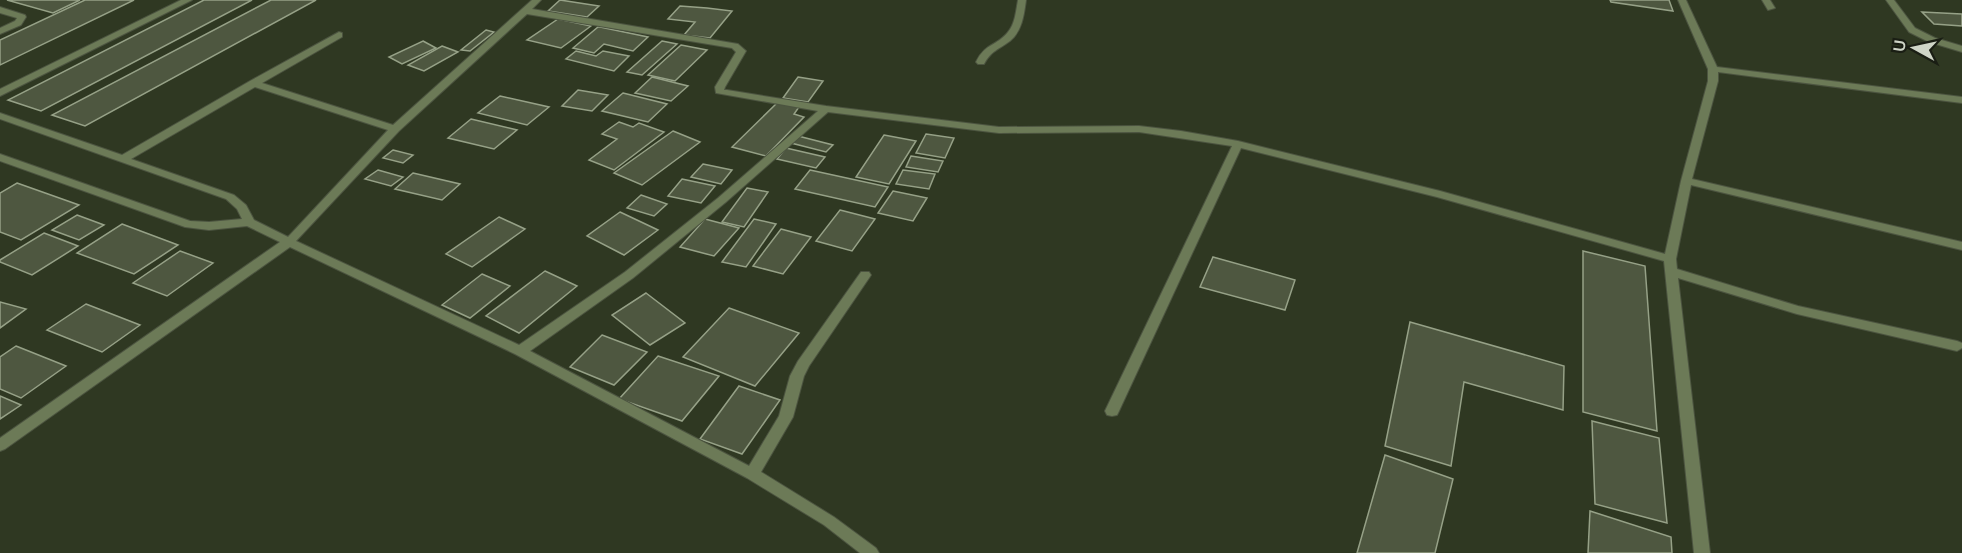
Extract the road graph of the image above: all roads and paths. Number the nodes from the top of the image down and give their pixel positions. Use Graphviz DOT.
graph roads {
  1 [pos="188,0"];
  2 [pos="537,0"];
  3 [pos="1022,0"];
  4 [pos="1682,0"];
  5 [pos="1890,0"];
  6 [pos="0,10"];
  7 [pos="526,11"];
  8 [pos="0,31"];
  9 [pos="339,35"];
  10 [pos="1962,49"];
  11 [pos="981,62"];
  12 [pos="1713,69"];
  13 [pos="253,83"];
  14 [pos="0,93"];
  15 [pos="1962,100"];
  16 [pos="826,109"];
  17 [pos="0,116"];
  18 [pos="395,129"];
  19 [pos="1238,144"];
  20 [pos="2,160"];
  21 [pos="121,160"];
  22 [pos="1686,181"];
  23 [pos="249,222"];
  24 [pos="289,242"];
  25 [pos="1962,246"];
  26 [pos="1671,265"];
  27 [pos="864,275"];
  28 [pos="1957,346"];
  29 [pos="520,351"];
  30 [pos="1112,411"];
  31 [pos="0,445"];
  32 [pos="752,474"];
  33 [pos="871,553"];
  34 [pos="1702,553"];
  1 -- 14 [label="street"];
  2 -- 7 [label="street"];
  3 -- 11 [label="street"];
  4 -- 12 [label="street"];
  5 -- 10 [label="street"];
  6 -- 8 [label="street"];
  7 -- 16 [label="street"];
  7 -- 18 [label="street"];
  9 -- 13 [label="street"];
  12 -- 15 [label="street"];
  12 -- 22 [label="street"];
  13 -- 18 [label="street"];
  13 -- 21 [label="street"];
  16 -- 19 [label="street"];
  16 -- 29 [label="street"];
  17 -- 21 [label="street"];
  18 -- 24 [label="street"];
  19 -- 26 [label="street"];
  19 -- 30 [label="street"];
  20 -- 23 [label="street"];
  21 -- 23 [label="street"];
  22 -- 25 [label="street"];
  22 -- 26 [label="street"];
  23 -- 24 [label="street"];
  24 -- 29 [label="street"];
  24 -- 31 [label="street"];
  26 -- 28 [label="street"];
  26 -- 34 [label="street"];
  27 -- 32 [label="street"];
  29 -- 32 [label="street"];
  32 -- 33 [label="street"];
}
